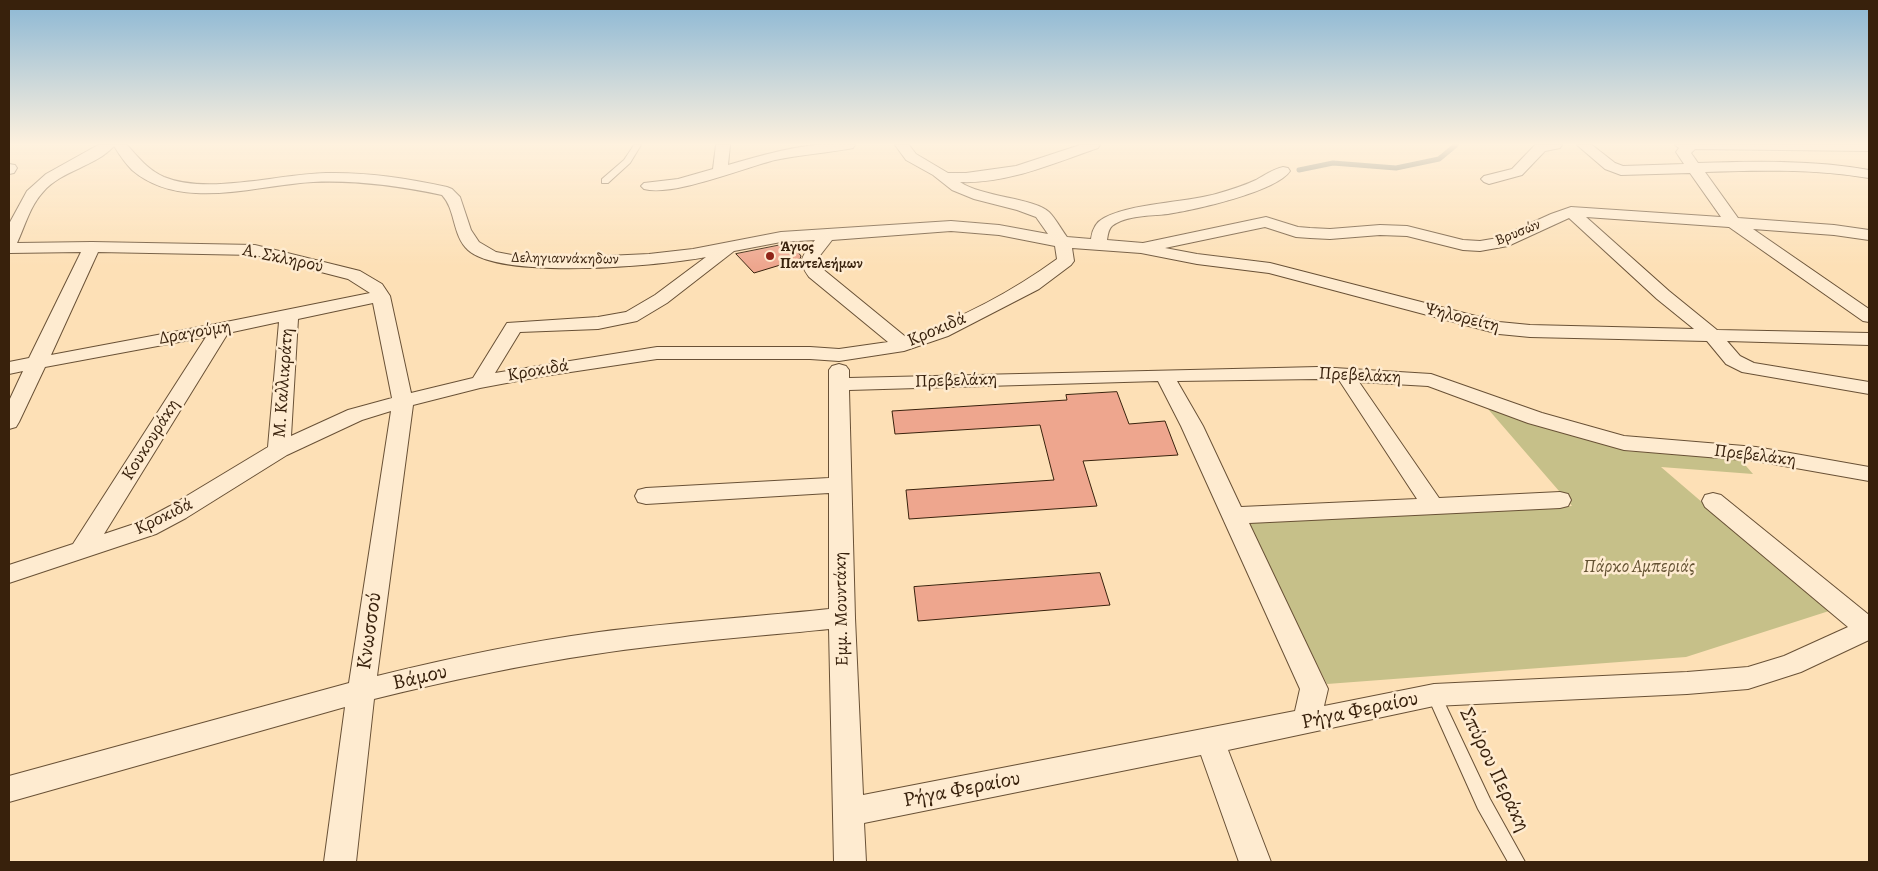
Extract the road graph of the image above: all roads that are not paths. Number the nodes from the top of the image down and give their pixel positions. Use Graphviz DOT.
graph roads {
  1 [pos="41,186"];
  2 [pos="177,186"];
  3 [pos="250,186"];
  4 [pos="410,186"];
  5 [pos="649,186"];
  6 [pos="653,186"];
  7 [pos="955,186"];
  8 [pos="1257,186"];
  9 [pos="1707,186"];
  10 [pos="30,198"];
  11 [pos="9,201"];
  12 [pos="1571,212"];
  13 [pos="1733,223"];
  14 [pos="827,235"];
  15 [pos="1869,235"];
  16 [pos="9,242"];
  17 [pos="1062,242"];
  18 [pos="1099,244"];
  19 [pos="733,246"];
  20 [pos="92,247"];
  21 [pos="9,248"];
  22 [pos="1141,248"];
  23 [pos="381,296"];
  24 [pos="288,316"];
  25 [pos="1869,317"];
  26 [pos="221,329"];
  27 [pos="1712,335"];
  28 [pos="1869,339"];
  29 [pos="904,345"];
  30 [pos="840,355"];
  31 [pos="39,362"];
  32 [pos="9,368"];
  33 [pos="1164,375"];
  34 [pos="1345,375"];
  35 [pos="480,382"];
  36 [pos="840,384"];
  37 [pos="1869,388"];
  38 [pos="403,400"];
  39 [pos="9,422"];
  40 [pos="280,450"];
  41 [pos="1869,474"];
  42 [pos="839,485"];
  43 [pos="646,496"];
  44 [pos="1560,500"];
  45 [pos="1713,501"];
  46 [pos="1433,506"];
  47 [pos="1233,516"];
  48 [pos="81,551"];
  49 [pos="9,574"];
  50 [pos="842,618"];
  51 [pos="1869,629"];
  52 [pos="361,691"];
  53 [pos="1434,695"];
  54 [pos="1307,722"];
  55 [pos="1210,742"];
  56 [pos="9,789"];
  57 [pos="848,812"];
  58 [pos="340,862"];
  59 [pos="850,862"];
  60 [pos="1254,862"];
  61 [pos="1517,862"];
  1 -- 10 [label="street"];
  2 -- 3 [label="street, Δεληγιαννάκηδων"];
  4 -- 19 [label="street, Δεληγιαννάκηδων"];
  5 -- 6 [label="street"];
  7 -- 17 [label="street"];
  8 -- 18 [label="street"];
  9 -- 13 [label="street"];
  10 -- 11 [label="street"];
  10 -- 16 [label="street"];
  12 -- 13 [label="street, Βρυσών"];
  12 -- 22 [label="street, Βρυσών"];
  12 -- 27 [label="street"];
  13 -- 15 [label="street, Βρυσών"];
  13 -- 25 [label="street"];
  14 -- 17 [label="street, Δεληγιαννάκηδων"];
  14 -- 19 [label="street, Δεληγιαννάκηδων"];
  14 -- 29 [label="street"];
  17 -- 18 [label="street, Ψηλορείτη"];
  17 -- 29 [label="street, Κροκιδά"];
  18 -- 22 [label="street, Ψηλορείτη"];
  19 -- 35 [label="street"];
  20 -- 21 [label="street, Α. Σκληρού"];
  20 -- 23 [label="street, Α. Σκληρού"];
  20 -- 31 [label="street"];
  22 -- 27 [label="street, Ψηλορείτη"];
  23 -- 24 [label="street, Δραγούμη"];
  23 -- 38 [label="street"];
  24 -- 26 [label="street, Δραγούμη"];
  24 -- 40 [label="street, Μ. Καλλικράτη"];
  26 -- 31 [label="street, Δραγούμη"];
  26 -- 48 [label="street, Κουκουράκη"];
  27 -- 28 [label="street, Ψηλορείτη"];
  27 -- 37 [label="street"];
  29 -- 30 [label="street, Κροκιδά"];
  30 -- 35 [label="street, Κροκιδά"];
  30 -- 36 [label="street, Εμμ. Μουντάκη"];
  31 -- 32 [label="street, Δραγούμη"];
  31 -- 39 [label="street"];
  33 -- 34 [label="street, Πρεβελάκη"];
  33 -- 36 [label="street, Πρεβελάκη"];
  33 -- 47 [label="street"];
  34 -- 41 [label="street, Πρεβελάκη"];
  34 -- 46 [label="street"];
  35 -- 38 [label="street, Κροκιδά"];
  36 -- 42 [label="street, Εμμ. Μουντάκη"];
  38 -- 40 [label="street, Κροκιδά"];
  38 -- 52 [label="street, Κνωσσού"];
  40 -- 48 [label="street, Κροκιδά"];
  42 -- 43 [label="street"];
  42 -- 50 [label="street, Εμμ. Μουντάκη"];
  44 -- 46 [label="street"];
  45 -- 51 [label="street"];
  46 -- 47 [label="street"];
  47 -- 54 [label="street"];
  48 -- 49 [label="street, Κροκιδά"];
  50 -- 52 [label="street, Βάμου"];
  50 -- 57 [label="street, Εμμ. Μουντάκη"];
  51 -- 53 [label="street, Ρήγα Φεραίου"];
  52 -- 56 [label="street, Βάμου"];
  52 -- 58 [label="street, Κνωσσού"];
  53 -- 54 [label="street, Ρήγα Φεραίου"];
  53 -- 61 [label="lane, Σπύρου Περάκη"];
  54 -- 55 [label="street, Ρήγα Φεραίου"];
  55 -- 57 [label="street, Ρήγα Φεραίου"];
  55 -- 60 [label="street"];
  57 -- 59 [label="street, Εμμ. Μουντάκη"];
}
